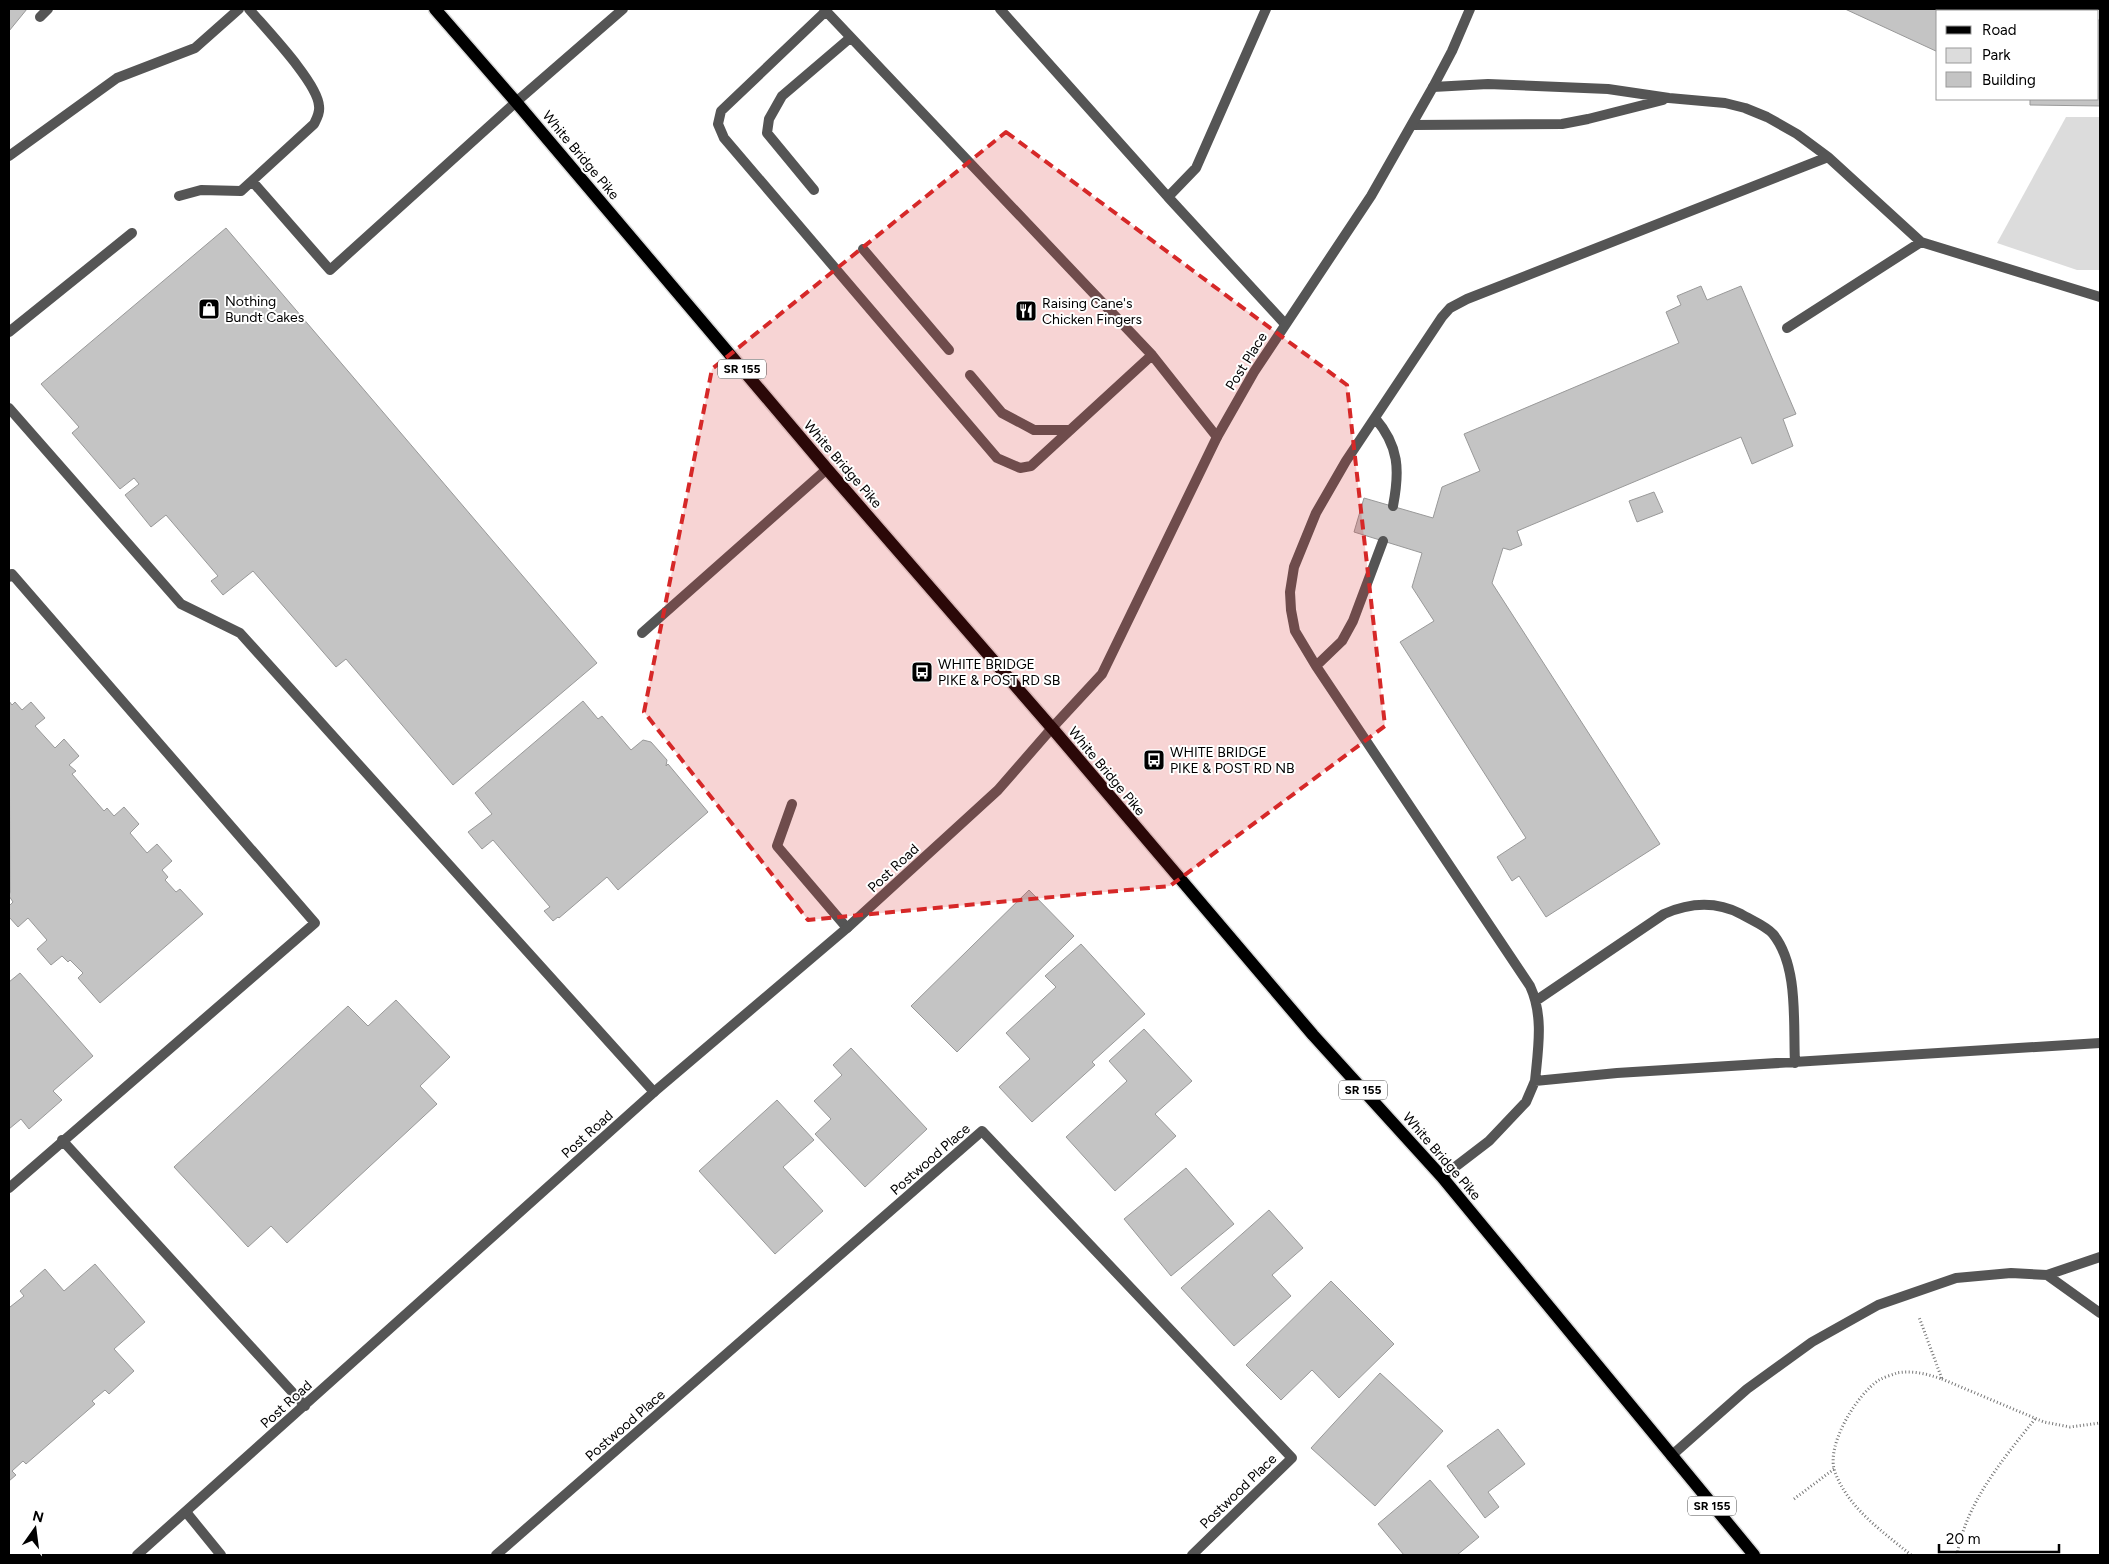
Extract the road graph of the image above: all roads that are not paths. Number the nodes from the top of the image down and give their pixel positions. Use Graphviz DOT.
graph roads {
  1 [pos="48,9"];
  2 [pos="239,9"];
  3 [pos="249,9"];
  4 [pos="434,9"];
  5 [pos="623,9"];
  6 [pos="1000,9"];
  7 [pos="1266,9"];
  8 [pos="1470,9"];
  9 [pos="825,10"];
  10 [pos="40,17"];
  11 [pos="850,38"];
  12 [pos="1433,87"];
  13 [pos="1669,98"];
  14 [pos="516,102"];
  15 [pos="1412,125"];
  16 [pos="9,156"];
  17 [pos="1828,157"];
  18 [pos="252,181"];
  19 [pos="814,190"];
  20 [pos="179,196"];
  21 [pos="1168,197"];
  22 [pos="132,233"];
  23 [pos="1921,242"];
  24 [pos="863,249"];
  25 [pos="2100,297"];
  26 [pos="1285,324"];
  27 [pos="1787,328"];
  28 [pos="9,332"];
  29 [pos="949,350"];
  30 [pos="1152,355"];
  31 [pos="970,375"];
  32 [pos="9,408"];
  33 [pos="1375,418"];
  34 [pos="1070,430"];
  35 [pos="1217,437"];
  36 [pos="827,469"];
  37 [pos="1392,506"];
  38 [pos="1383,541"];
  39 [pos="9,577"];
  40 [pos="642,633"];
  41 [pos="1316,666"];
  42 [pos="1052,728"];
  43 [pos="792,804"];
  44 [pos="847,928"];
  45 [pos="1536,1000"];
  46 [pos="2100,1043"];
  47 [pos="1795,1063"];
  48 [pos="1535,1081"];
  49 [pos="654,1092"];
  50 [pos="62,1140"];
  51 [pos="1442,1177"];
  52 [pos="9,1188"];
  53 [pos="2100,1257"];
  54 [pos="2047,1275"];
  55 [pos="2100,1313"];
  56 [pos="305,1406"];
  57 [pos="1670,1456"];
  58 [pos="186,1512"];
  59 [pos="137,1555"];
  60 [pos="221,1555"];
  61 [pos="496,1555"];
  62 [pos="1192,1555"];
  63 [pos="1754,1555"];
  1 -- 10 [label="street"];
  2 -- 16 [label="street"];
  3 -- 18 [label="street"];
  4 -- 14 [label="main road, White Bridge Pike / SR 155"];
  5 -- 14 [label="street"];
  6 -- 21 [label="street"];
  7 -- 21 [label="street"];
  8 -- 12 [label="street, Post Place"];
  9 -- 11 [label="street"];
  9 -- 34 [label="street"];
  11 -- 19 [label="street"];
  11 -- 30 [label="street"];
  12 -- 13 [label="street"];
  12 -- 15 [label="street, Post Place"];
  13 -- 15 [label="street"];
  13 -- 17 [label="street"];
  14 -- 18 [label="street"];
  14 -- 36 [label="main road, White Bridge Pike / SR 155"];
  15 -- 26 [label="street, Post Place"];
  17 -- 23 [label="street"];
  17 -- 33 [label="street"];
  18 -- 20 [label="street"];
  21 -- 26 [label="street"];
  22 -- 28 [label="street"];
  23 -- 25 [label="street"];
  23 -- 27 [label="street"];
  24 -- 29 [label="street"];
  26 -- 35 [label="street, Post Place"];
  30 -- 34 [label="street"];
  30 -- 35 [label="street"];
  31 -- 34 [label="street"];
  32 -- 49 [label="street"];
  33 -- 37 [label="street"];
  33 -- 41 [label="street"];
  35 -- 42 [label="street, Post Place"];
  36 -- 40 [label="street"];
  36 -- 42 [label="main road, White Bridge Pike / SR 155"];
  38 -- 41 [label="street"];
  39 -- 50 [label="street"];
  41 -- 45 [label="street"];
  42 -- 44 [label="street, Post Road"];
  42 -- 51 [label="main road, White Bridge Pike / SR 155"];
  43 -- 44 [label="street"];
  44 -- 49 [label="street, Post Road"];
  45 -- 47 [label="street"];
  45 -- 48 [label="street"];
  46 -- 47 [label="street"];
  47 -- 48 [label="street"];
  48 -- 51 [label="street"];
  49 -- 56 [label="street, Post Road"];
  50 -- 52 [label="street"];
  50 -- 56 [label="street"];
  51 -- 57 [label="main road, White Bridge Pike / SR 155"];
  53 -- 54 [label="street"];
  54 -- 55 [label="street"];
  54 -- 57 [label="street"];
  56 -- 58 [label="street, Post Road"];
  57 -- 63 [label="main road, White Bridge Pike / SR 155"];
  58 -- 59 [label="street, Post Road"];
  58 -- 60 [label="street"];
  61 -- 62 [label="street, Postwood Place"];
}
